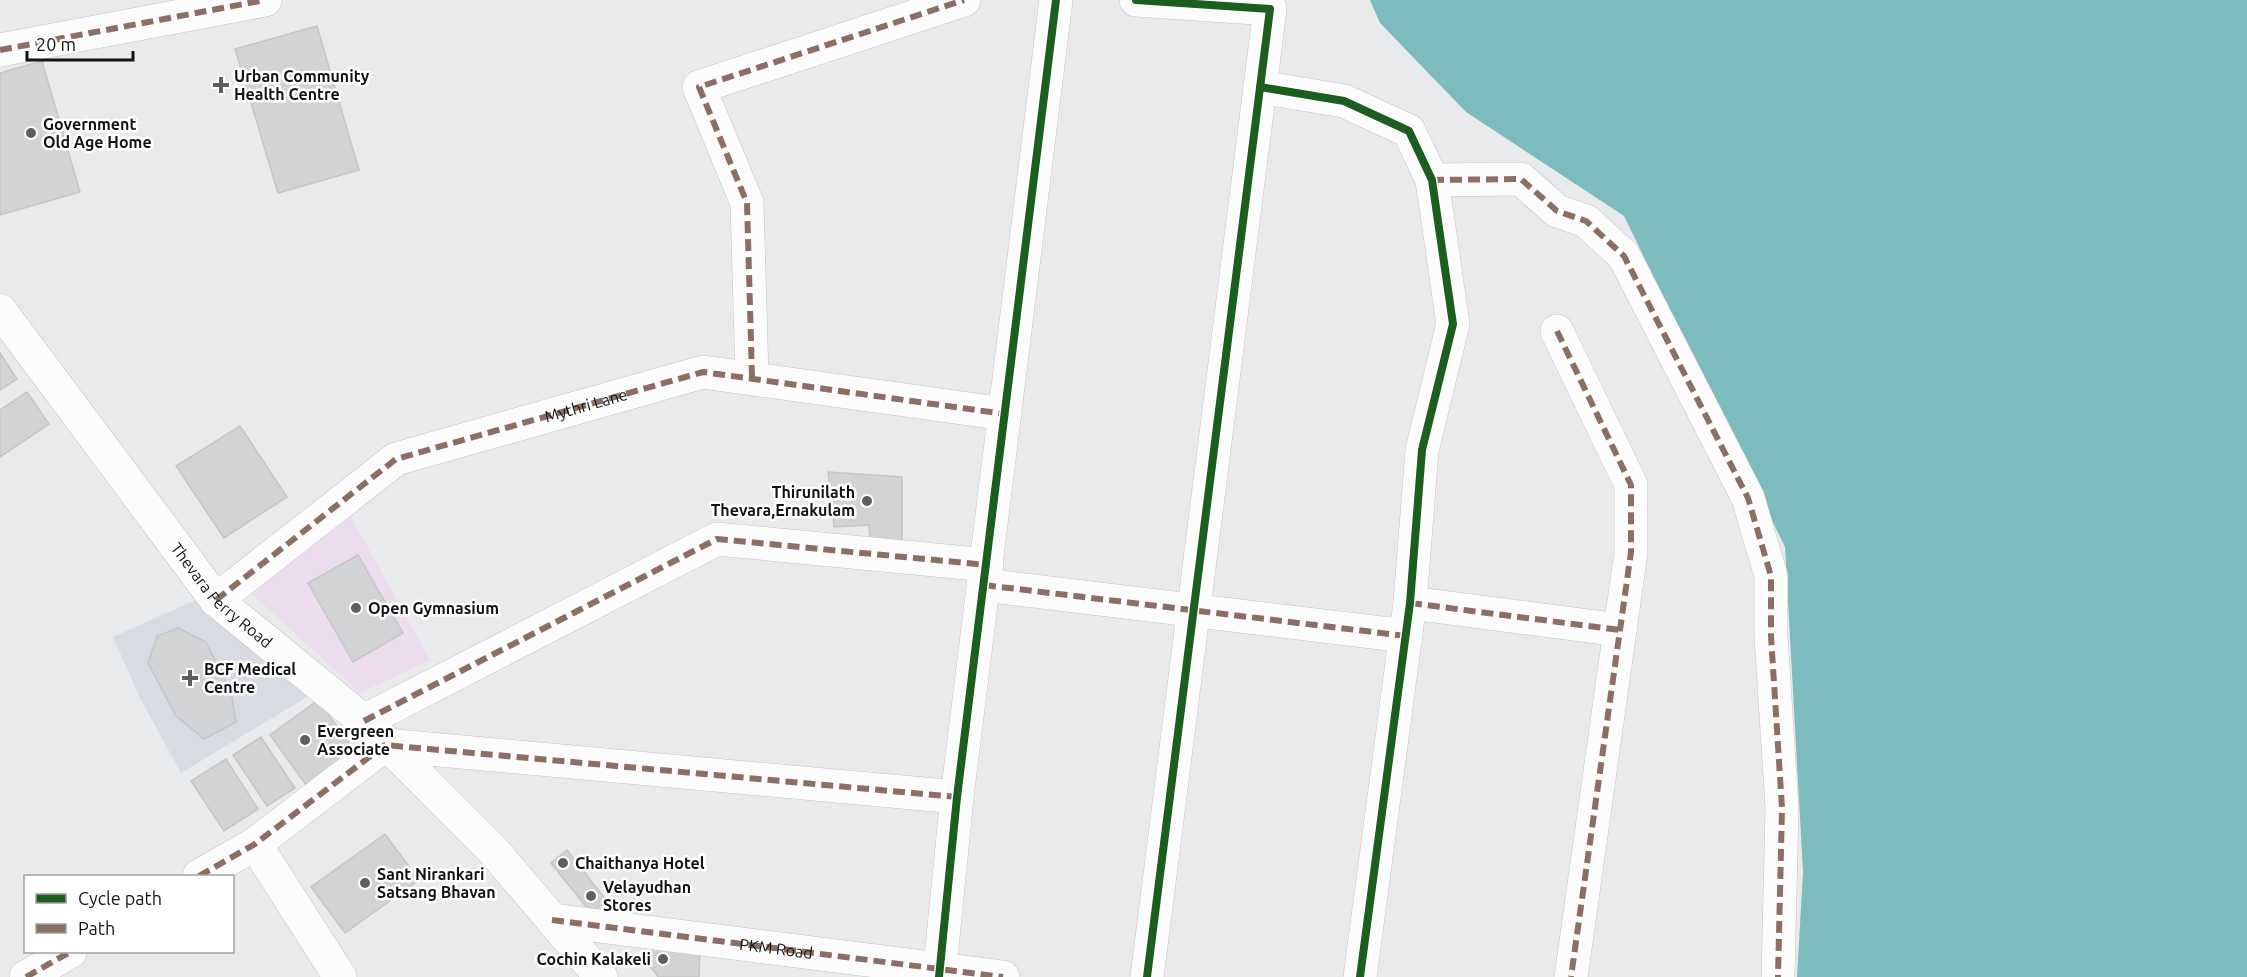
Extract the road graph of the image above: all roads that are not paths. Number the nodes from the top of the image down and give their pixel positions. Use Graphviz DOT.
graph roads {
  1 [pos="265,0"];
  2 [pos="959,0"];
  3 [pos="964,0"];
  4 [pos="1056,0"];
  5 [pos="1136,0"];
  6 [pos="0,50"];
  7 [pos="1260,87"];
  8 [pos="1432,180"];
  9 [pos="0,310"];
  10 [pos="1557,331"];
  11 [pos="752,377"];
  12 [pos="1005,414"];
  13 [pos="985,575"];
  14 [pos="216,600"];
  15 [pos="1410,603"];
  16 [pos="1194,610"];
  17 [pos="1620,630"];
  18 [pos="1406,636"];
  19 [pos="363,721"];
  20 [pos="385,745"];
  21 [pos="957,797"];
  22 [pos="255,844"];
  23 [pos="201,875"];
  24 [pos="552,920"];
  25 [pos="67,953"];
  26 [pos="940,973"];
  27 [pos="27,977"];
  28 [pos="340,977"];
  29 [pos="601,977"];
  30 [pos="1003,977"];
  31 [pos="1147,977"];
  32 [pos="1360,977"];
  33 [pos="1571,977"];
  34 [pos="1778,977"];
  1 -- 6 [label="street"];
  2 -- 3 [label="street"];
  2 -- 11 [label="street"];
  4 -- 12 [label="street"];
  5 -- 7 [label="street"];
  7 -- 8 [label="street"];
  7 -- 16 [label="street"];
  8 -- 15 [label="street"];
  8 -- 34 [label="street"];
  9 -- 14 [label="street, Thevara Ferry Road"];
  10 -- 17 [label="street"];
  11 -- 12 [label="street, Mythri Lane"];
  11 -- 14 [label="street, Mythri Lane"];
  12 -- 13 [label="street"];
  13 -- 16 [label="street"];
  13 -- 19 [label="street"];
  13 -- 21 [label="street"];
  14 -- 19 [label="street, Thevara Ferry Road"];
  15 -- 17 [label="street"];
  15 -- 18 [label="street"];
  16 -- 18 [label="street"];
  16 -- 31 [label="street"];
  17 -- 33 [label="street"];
  18 -- 32 [label="street"];
  19 -- 20 [label="street, Thevara Ferry Road"];
  20 -- 21 [label="street"];
  20 -- 22 [label="street"];
  20 -- 24 [label="street, Thevara Ferry Road"];
  21 -- 26 [label="street"];
  22 -- 23 [label="street"];
  22 -- 28 [label="street"];
  24 -- 26 [label="street, PKM Road"];
  24 -- 29 [label="street, Thevara Ferry Road"];
  25 -- 27 [label="street"];
  26 -- 30 [label="street, PKM Road"];
}
